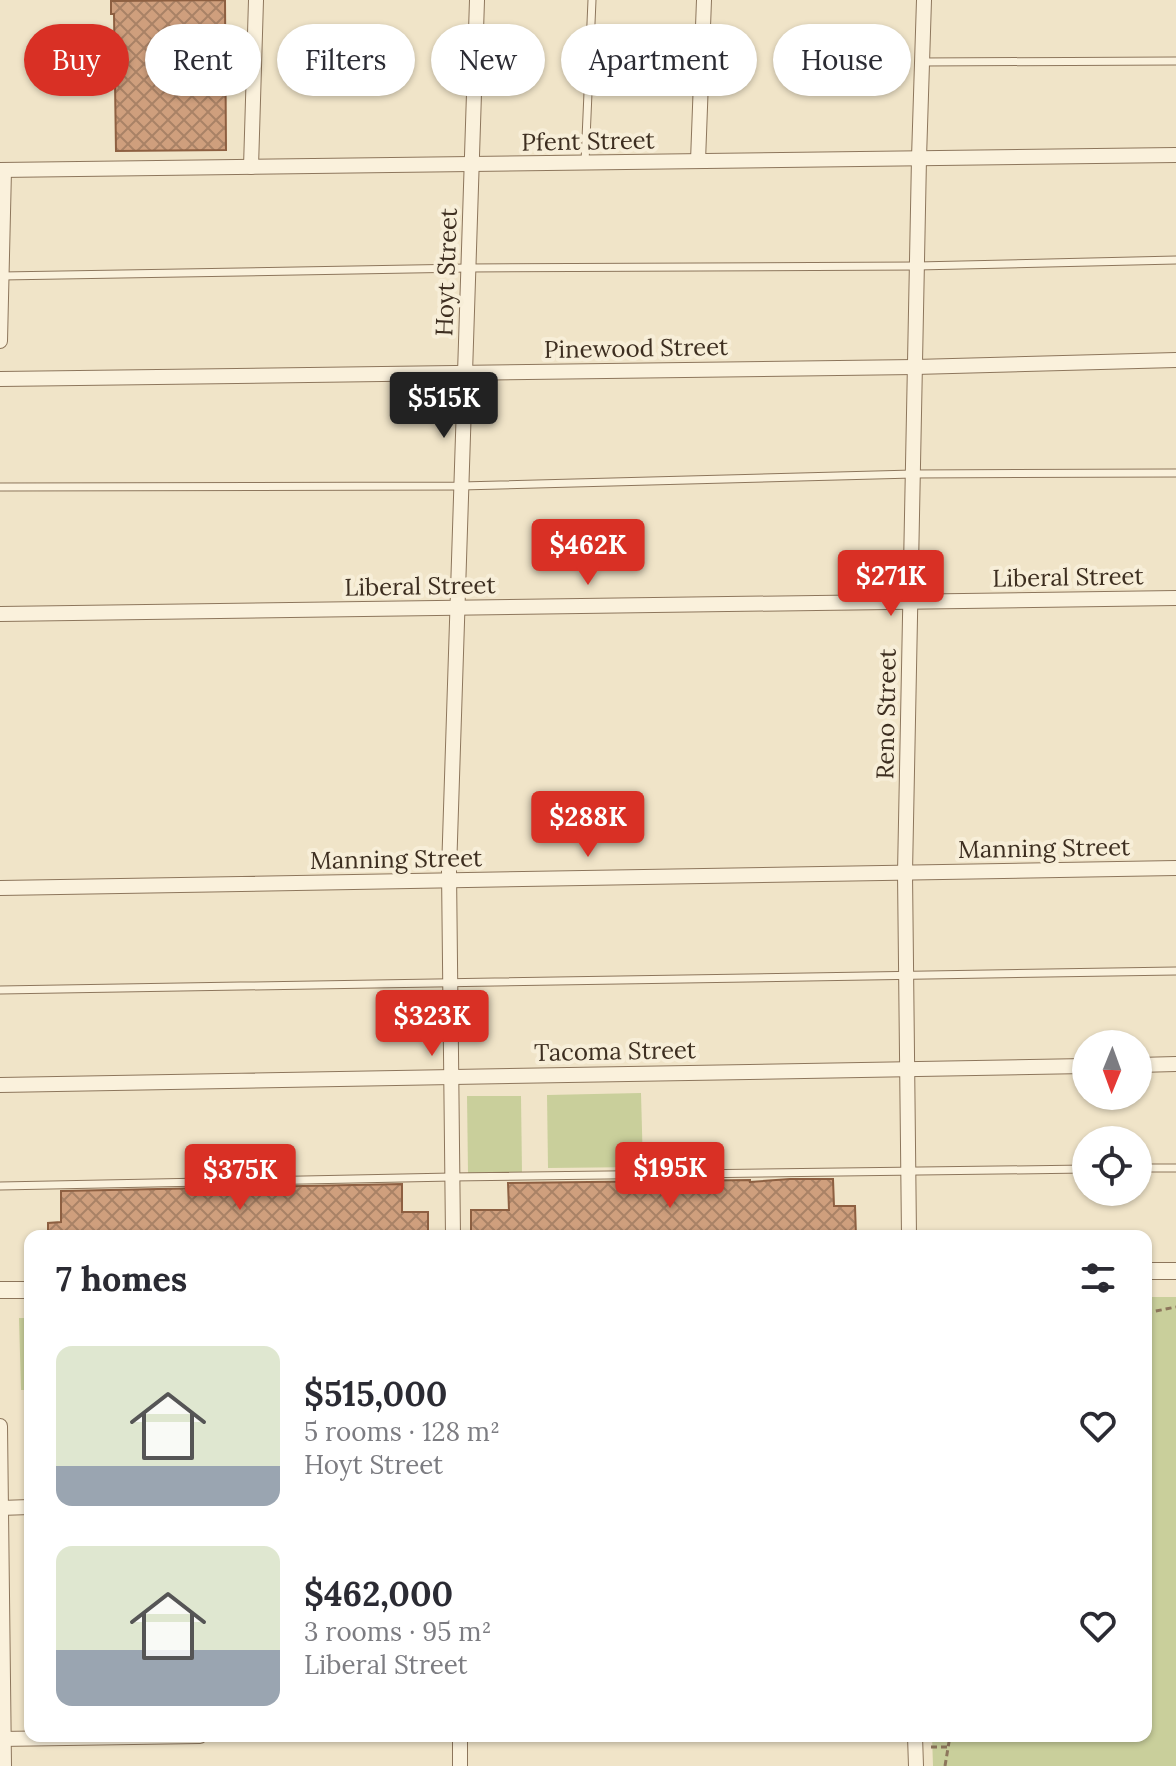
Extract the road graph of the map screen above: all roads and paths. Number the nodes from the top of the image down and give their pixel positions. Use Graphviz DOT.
graph roads {
  1 [pos="256,0"];
  2 [pos="477,0"];
  3 [pos="592,0"];
  4 [pos="704,0"];
  5 [pos="924,0"];
  6 [pos="1176,61"];
  7 [pos="922,62"];
  8 [pos="1176,155"];
  9 [pos="919,158"];
  10 [pos="698,161"];
  11 [pos="585,163"];
  12 [pos="471,164"];
  13 [pos="251,167"];
  14 [pos="2,170"];
  15 [pos="1176,260"];
  16 [pos="917,266"];
  17 [pos="468,268"];
  18 [pos="1,276"];
  19 [pos="0,341"];
  20 [pos="1176,360"];
  21 [pos="915,367"];
  22 [pos="465,372"];
  23 [pos="0,379"];
  24 [pos="1176,473"];
  25 [pos="913,474"];
  26 [pos="461,486"];
  27 [pos="0,487"];
  28 [pos="1176,598"];
  29 [pos="910,601"];
  30 [pos="457,608"];
  31 [pos="0,614"];
  32 [pos="1176,868"];
  33 [pos="905,873"];
  34 [pos="450,880"];
  35 [pos="0,888"];
  36 [pos="1176,971"];
  37 [pos="906,976"];
  38 [pos="451,983"];
  39 [pos="0,990"];
  40 [pos="1176,1064"];
  41 [pos="1152,1065"];
  42 [pos="1072,1066"];
  43 [pos="907,1069"];
  44 [pos="451,1076"];
  45 [pos="0,1085"];
  46 [pos="1152,1168"];
  47 [pos="1176,1168"];
  48 [pos="1072,1169"];
  49 [pos="908,1172"];
  50 [pos="452,1177"];
  51 [pos="0,1186"];
  52 [pos="453,1230"];
  53 [pos="909,1230"];
  54 [pos="1152,1271"];
  55 [pos="1176,1271"];
  56 [pos="0,1290"];
  57 [pos="24,1290"];
  58 [pos="1176,1307"];
  59 [pos="1152,1312"];
  60 [pos="0,1426"];
  61 [pos="24,1507"];
  62 [pos="0,1508"];
  63 [pos="2,1739"];
  64 [pos="24,1739"];
  65 [pos="460,1742"];
  66 [pos="915,1742"];
  67 [pos="949,1742"];
  68 [pos="4,1766"];
  69 [pos="460,1766"];
  70 [pos="916,1766"];
  71 [pos="945,1766"];
  1 -- 13 [label="street"];
  2 -- 12 [label="street, Hoyt Street"];
  3 -- 11 [label="lane"];
  4 -- 10 [label="street"];
  5 -- 7 [label="street, Reno Street"];
  6 -- 7 [label="lane"];
  7 -- 9 [label="street, Reno Street"];
  8 -- 9 [label="street, Pfent Street"];
  9 -- 10 [label="street, Pfent Street"];
  9 -- 16 [label="street, Reno Street"];
  10 -- 11 [label="street, Pfent Street"];
  11 -- 12 [label="street, Pfent Street"];
  12 -- 13 [label="street, Pfent Street"];
  12 -- 17 [label="street, Hoyt Street"];
  13 -- 14 [label="street, Pfent Street"];
  14 -- 18 [label="street"];
  15 -- 16 [label="lane"];
  16 -- 17 [label="lane"];
  16 -- 21 [label="street, Reno Street"];
  17 -- 18 [label="lane"];
  17 -- 22 [label="street, Hoyt Street"];
  18 -- 19 [label="street"];
  20 -- 21 [label="street, Pinewood Street"];
  21 -- 22 [label="street, Pinewood Street"];
  21 -- 25 [label="street, Reno Street"];
  22 -- 23 [label="street, Pinewood Street"];
  22 -- 26 [label="street, Hoyt Street"];
  24 -- 25 [label="lane"];
  25 -- 26 [label="lane"];
  25 -- 29 [label="street, Reno Street"];
  26 -- 27 [label="lane"];
  26 -- 30 [label="street, Hoyt Street"];
  28 -- 29 [label="street, Liberal Street"];
  29 -- 30 [label="street, Liberal Street"];
  29 -- 33 [label="street, Reno Street"];
  30 -- 31 [label="street, Liberal Street"];
  30 -- 34 [label="street, Hoyt Street"];
  32 -- 33 [label="street, Manning Street"];
  33 -- 34 [label="street, Manning Street"];
  33 -- 37 [label="street, Reno Street"];
  34 -- 35 [label="street, Manning Street"];
  34 -- 38 [label="street, Hoyt Street"];
  36 -- 37 [label="lane"];
  37 -- 38 [label="lane"];
  37 -- 43 [label="street, Reno Street"];
  38 -- 39 [label="lane"];
  38 -- 44 [label="street, Hoyt Street"];
  40 -- 41 [label="street"];
  42 -- 43 [label="street, Tacoma Street"];
  43 -- 44 [label="street, Tacoma Street"];
  43 -- 49 [label="street, Reno Street"];
  44 -- 45 [label="street, Tacoma Street"];
  44 -- 50 [label="street, Hoyt Street"];
  46 -- 47 [label="lane"];
  48 -- 49 [label="lane"];
  49 -- 50 [label="lane"];
  49 -- 53 [label="street, Reno Street"];
  50 -- 51 [label="lane"];
  50 -- 52 [label="street, Hoyt Street"];
  54 -- 55 [label="street"];
  56 -- 57 [label="street"];
  58 -- 59 [label="path"];
  60 -- 62 [label="street"];
  61 -- 62 [label="street"];
  62 -- 63 [label="street"];
  63 -- 64 [label="street"];
  63 -- 68 [label="street"];
  65 -- 69 [label="street"];
  66 -- 70 [label="street"];
  67 -- 71 [label="path"];
}
